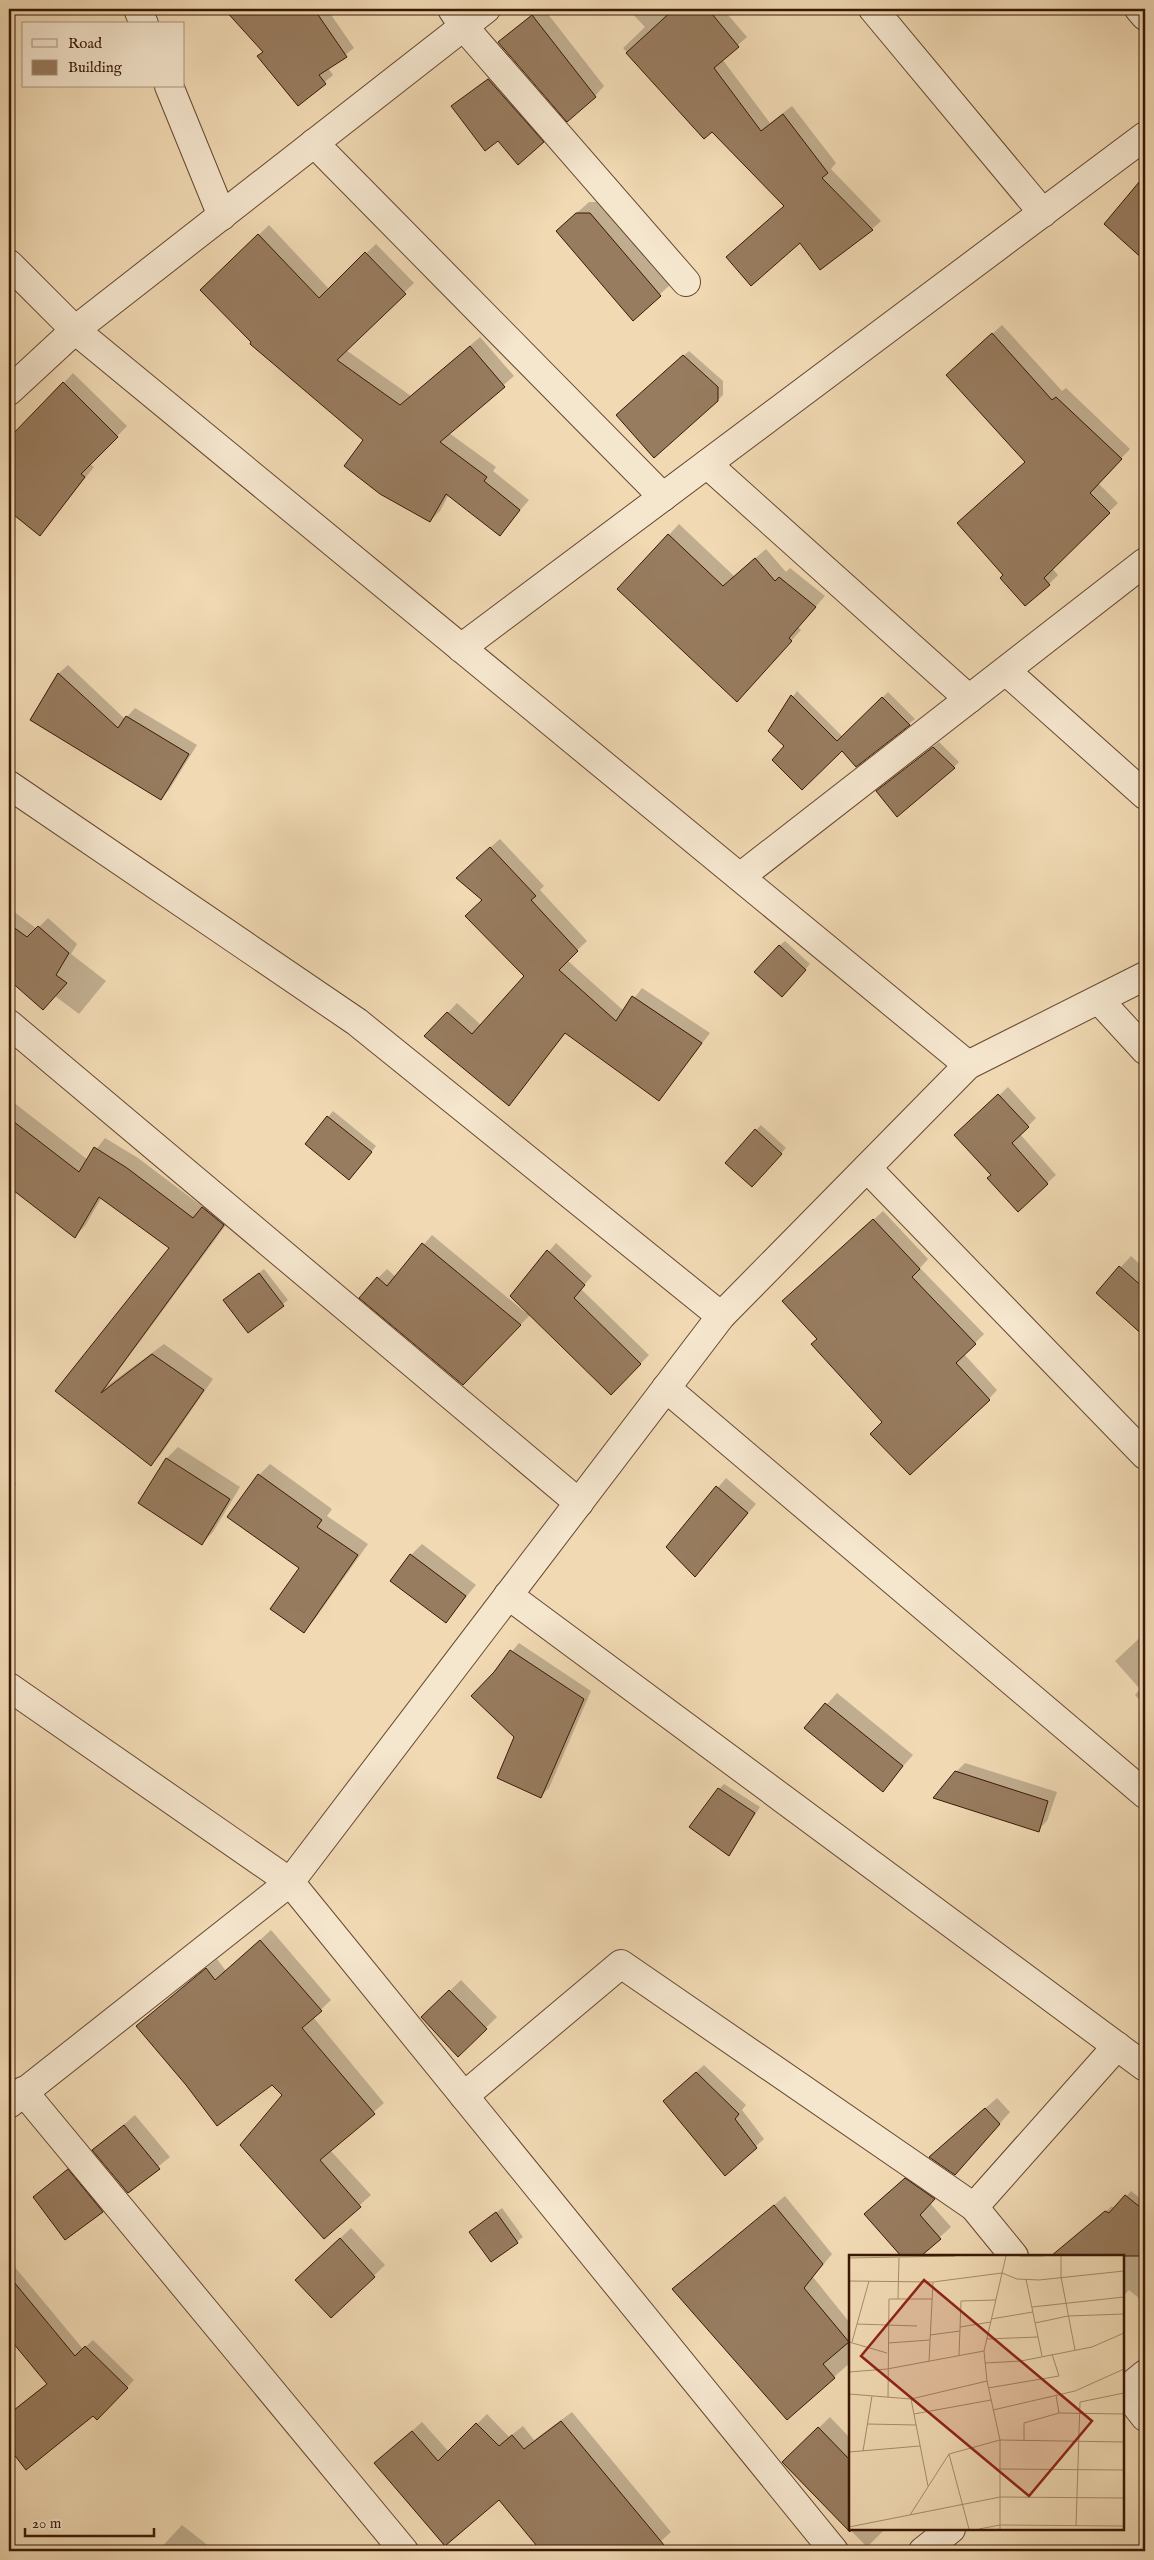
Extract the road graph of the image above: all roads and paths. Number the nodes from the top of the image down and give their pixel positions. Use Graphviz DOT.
graph roads {
  1 [pos="138,9"];
  2 [pos="486,9"];
  3 [pos="873,9"];
  4 [pos="1139,9"];
  5 [pos="1145,16"];
  6 [pos="458,17"];
  7 [pos="143,22"];
  8 [pos="170,88"];
  9 [pos="1145,136"];
  10 [pos="314,143"];
  11 [pos="1043,213"];
  12 [pos="222,216"];
  13 [pos="9,264"];
  14 [pos="686,282"];
  15 [pos="74,330"];
  16 [pos="9,392"];
  17 [pos="707,464"];
  18 [pos="663,497"];
  19 [pos="1145,562"];
  20 [pos="461,648"];
  21 [pos="1006,671"];
  22 [pos="969,698"];
  23 [pos="9,785"];
  24 [pos="1145,795"];
  25 [pos="740,877"];
  26 [pos="1145,976"];
  27 [pos="1099,1000"];
  28 [pos="9,1024"];
  29 [pos="1145,1050"];
  30 [pos="968,1065"];
  31 [pos="867,1168"];
  32 [pos="721,1316"];
  33 [pos="666,1388"];
  34 [pos="1145,1455"];
  35 [pos="579,1503"];
  36 [pos="508,1595"];
  37 [pos="9,1687"];
  38 [pos="1145,1794"];
  39 [pos="290,1882"];
  40 [pos="1117,2046"];
  41 [pos="1145,2067"];
  42 [pos="464,2096"];
  43 [pos="16,2098"];
  44 [pos="974,2207"];
  45 [pos="1013,2255"];
  46 [pos="1145,2374"];
  47 [pos="1124,2390"];
  48 [pos="1124,2392"];
  49 [pos="1145,2417"];
  50 [pos="951,2530"];
  51 [pos="404,2551"];
  52 [pos="834,2551"];
  53 [pos="923,2551"];
  1 -- 7 [label="street"];
  2 -- 6 [label="street"];
  3 -- 11 [label="street"];
  4 -- 5 [label="street"];
  6 -- 10 [label="street"];
  6 -- 14 [label="street"];
  8 -- 12 [label="street"];
  9 -- 11 [label="street"];
  10 -- 12 [label="street"];
  10 -- 18 [label="street"];
  11 -- 17 [label="street"];
  12 -- 15 [label="street"];
  13 -- 15 [label="street"];
  15 -- 16 [label="street"];
  15 -- 20 [label="street"];
  17 -- 18 [label="street"];
  17 -- 22 [label="street"];
  18 -- 20 [label="street"];
  19 -- 21 [label="street"];
  20 -- 25 [label="street"];
  21 -- 22 [label="street"];
  21 -- 24 [label="street"];
  22 -- 25 [label="street"];
  23 -- 32 [label="street"];
  25 -- 30 [label="street"];
  26 -- 27 [label="street"];
  27 -- 29 [label="street"];
  27 -- 30 [label="street"];
  28 -- 35 [label="street"];
  30 -- 31 [label="street"];
  31 -- 32 [label="street"];
  31 -- 34 [label="street"];
  32 -- 33 [label="street"];
  33 -- 35 [label="street"];
  33 -- 38 [label="street"];
  35 -- 36 [label="street"];
  36 -- 39 [label="street"];
  36 -- 40 [label="street"];
  37 -- 39 [label="street"];
  39 -- 42 [label="street"];
  39 -- 43 [label="street"];
  40 -- 41 [label="street"];
  40 -- 44 [label="street"];
  42 -- 44 [label="street"];
  42 -- 52 [label="street"];
  43 -- 51 [label="street"];
  44 -- 45 [label="street"];
  46 -- 47 [label="street"];
  48 -- 49 [label="street"];
  50 -- 53 [label="street"];
}
